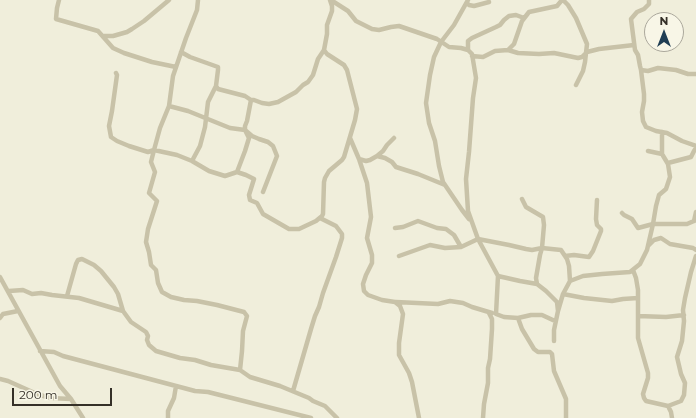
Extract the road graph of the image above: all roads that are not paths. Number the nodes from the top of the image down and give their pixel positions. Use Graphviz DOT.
graph roads {
  1 [pos="59,0"];
  2 [pos="169,0"];
  3 [pos="198,0"];
  4 [pos="331,0"];
  5 [pos="562,0"];
  6 [pos="649,0"];
  7 [pos="467,2"];
  8 [pos="489,2"];
  9 [pos="524,18"];
  10 [pos="104,36"];
  11 [pos="441,42"];
  12 [pos="634,45"];
  13 [pos="324,50"];
  14 [pos="468,50"];
  15 [pos="508,50"];
  16 [pos="180,52"];
  17 [pos="587,52"];
  18 [pos="472,56"];
  19 [pos="176,67"];
  20 [pos="641,70"];
  21 [pos="116,73"];
  22 [pos="696,74"];
  23 [pos="576,85"];
  24 [pos="216,86"];
  25 [pos="250,100"];
  26 [pos="169,106"];
  27 [pos="206,118"];
  28 [pos="245,130"];
  29 [pos="662,132"];
  30 [pos="350,138"];
  31 [pos="394,138"];
  32 [pos="696,147"];
  33 [pos="154,150"];
  34 [pos="648,151"];
  35 [pos="662,154"];
  36 [pos="377,156"];
  37 [pos="359,159"];
  38 [pos="192,161"];
  39 [pos="668,163"];
  40 [pos="237,172"];
  41 [pos="445,185"];
  42 [pos="263,192"];
  43 [pos="522,199"];
  44 [pos="597,200"];
  45 [pos="696,212"];
  46 [pos="622,213"];
  47 [pos="320,218"];
  48 [pos="470,220"];
  49 [pos="695,220"];
  50 [pos="653,224"];
  51 [pos="395,228"];
  52 [pos="478,238"];
  53 [pos="648,246"];
  54 [pos="461,247"];
  55 [pos="542,248"];
  56 [pos="696,250"];
  57 [pos="399,256"];
  58 [pos="565,256"];
  59 [pos="696,256"];
  60 [pos="633,270"];
  61 [pos="498,276"];
  62 [pos="0,277"];
  63 [pos="570,281"];
  64 [pos="537,284"];
  65 [pos="9,291"];
  66 [pos="563,294"];
  67 [pos="68,296"];
  68 [pos="638,298"];
  69 [pos="395,302"];
  70 [pos="18,311"];
  71 [pos="123,311"];
  72 [pos="558,311"];
  73 [pos="489,313"];
  74 [pos="496,314"];
  75 [pos="684,315"];
  76 [pos="638,316"];
  77 [pos="0,318"];
  78 [pos="518,318"];
  79 [pos="556,321"];
  80 [pos="554,341"];
  81 [pos="40,350"];
  82 [pos="240,370"];
  83 [pos="0,379"];
  84 [pos="176,386"];
  85 [pos="293,392"];
  86 [pos="71,399"];
  87 [pos="668,406"];
  88 [pos="83,418"];
  89 [pos="168,418"];
  90 [pos="312,418"];
  91 [pos="338,418"];
  92 [pos="419,418"];
  93 [pos="483,418"];
  94 [pos="566,418"];
  95 [pos="672,418"];
  1 -- 10 [label="street"];
  2 -- 10 [label="street"];
  3 -- 16 [label="street"];
  4 -- 11 [label="street"];
  4 -- 13 [label="street"];
  5 -- 9 [label="street"];
  5 -- 17 [label="street"];
  6 -- 12 [label="street"];
  7 -- 8 [label="street"];
  7 -- 11 [label="street"];
  9 -- 14 [label="street"];
  9 -- 15 [label="street"];
  10 -- 19 [label="street"];
  11 -- 14 [label="street"];
  11 -- 41 [label="street"];
  12 -- 17 [label="street"];
  12 -- 20 [label="street"];
  13 -- 25 [label="street"];
  13 -- 30 [label="street"];
  14 -- 18 [label="street"];
  15 -- 17 [label="street"];
  15 -- 18 [label="street"];
  16 -- 19 [label="street"];
  16 -- 24 [label="street"];
  17 -- 23 [label="street"];
  18 -- 48 [label="street"];
  19 -- 26 [label="street"];
  20 -- 22 [label="street"];
  20 -- 29 [label="street"];
  21 -- 33 [label="street"];
  24 -- 25 [label="street"];
  24 -- 27 [label="street"];
  25 -- 28 [label="street"];
  26 -- 27 [label="street"];
  26 -- 33 [label="street"];
  27 -- 28 [label="street"];
  27 -- 38 [label="street"];
  28 -- 40 [label="street"];
  28 -- 42 [label="street"];
  29 -- 32 [label="street"];
  29 -- 35 [label="street"];
  30 -- 37 [label="street"];
  30 -- 47 [label="street"];
  31 -- 36 [label="street"];
  32 -- 39 [label="street"];
  33 -- 38 [label="street"];
  33 -- 82 [label="street"];
  34 -- 35 [label="street"];
  35 -- 39 [label="street"];
  36 -- 37 [label="street"];
  36 -- 41 [label="street"];
  37 -- 69 [label="street"];
  38 -- 40 [label="street"];
  39 -- 50 [label="street"];
  40 -- 47 [label="street"];
  41 -- 48 [label="street"];
  43 -- 55 [label="street"];
  44 -- 58 [label="street"];
  45 -- 49 [label="street"];
  46 -- 50 [label="street"];
  47 -- 85 [label="street"];
  48 -- 52 [label="street"];
  49 -- 50 [label="street"];
  50 -- 53 [label="street"];
  51 -- 54 [label="street"];
  52 -- 54 [label="street"];
  52 -- 55 [label="street"];
  52 -- 61 [label="street"];
  53 -- 56 [label="street"];
  53 -- 60 [label="street"];
  54 -- 57 [label="street"];
  55 -- 58 [label="street"];
  55 -- 64 [label="street"];
  58 -- 63 [label="street"];
  59 -- 75 [label="street"];
  60 -- 63 [label="street"];
  60 -- 68 [label="street"];
  61 -- 64 [label="street"];
  61 -- 74 [label="street"];
  62 -- 65 [label="street"];
  63 -- 66 [label="street"];
  64 -- 72 [label="street"];
  65 -- 67 [label="street"];
  65 -- 70 [label="street"];
  66 -- 68 [label="street"];
  66 -- 72 [label="street"];
  67 -- 71 [label="street"];
  67 -- 71 [label="street"];
  68 -- 76 [label="street"];
  69 -- 73 [label="street"];
  69 -- 92 [label="street"];
  70 -- 77 [label="street"];
  70 -- 81 [label="street"];
  71 -- 82 [label="street"];
  72 -- 80 [label="street"];
  73 -- 74 [label="street"];
  73 -- 93 [label="street"];
  74 -- 78 [label="street"];
  75 -- 76 [label="street"];
  75 -- 87 [label="street"];
  76 -- 87 [label="street"];
  78 -- 79 [label="street"];
  78 -- 94 [label="street"];
  81 -- 84 [label="street"];
  81 -- 86 [label="street"];
  82 -- 85 [label="street"];
  83 -- 86 [label="street"];
  84 -- 89 [label="street"];
  84 -- 90 [label="street"];
  85 -- 91 [label="street"];
  86 -- 88 [label="street"];
  87 -- 95 [label="street"];
}
